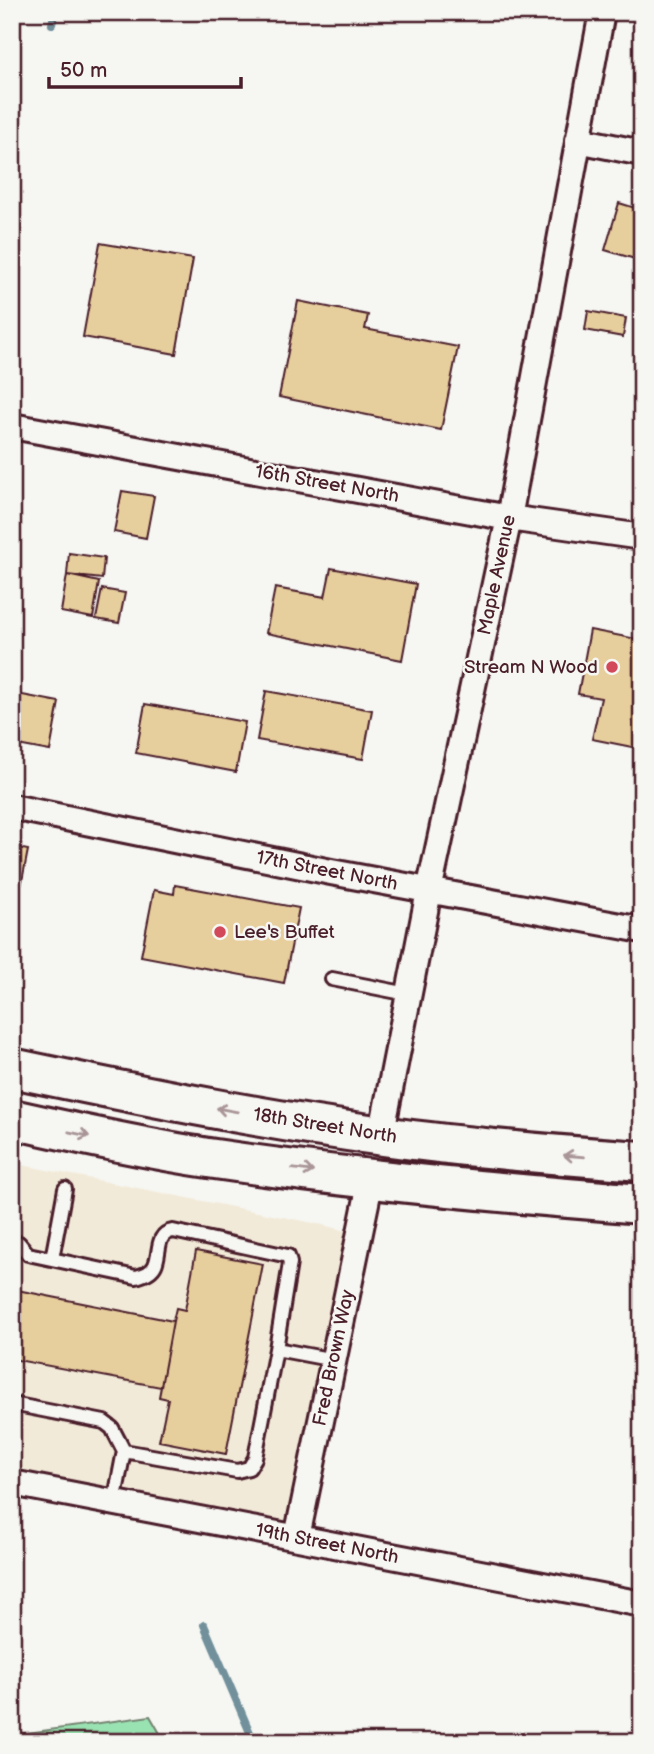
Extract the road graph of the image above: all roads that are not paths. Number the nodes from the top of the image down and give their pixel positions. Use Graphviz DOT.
graph roads {
  1 [pos="602,12"];
  2 [pos="578,140"];
  3 [pos="642,153"];
  4 [pos="12,426"];
  5 [pos="509,518"];
  6 [pos="642,537"];
  7 [pos="12,807"];
  8 [pos="429,891"];
  9 [pos="642,930"];
  10 [pos="332,979"];
  11 [pos="408,994"];
  12 [pos="12,1068"];
  13 [pos="12,1119"];
  14 [pos="381,1136"];
  15 [pos="642,1161"];
  16 [pos="371,1179"];
  17 [pos="65,1189"];
  18 [pos="642,1203"];
  19 [pos="12,1242"];
  20 [pos="52,1259"];
  21 [pos="275,1349"];
  22 [pos="334,1360"];
  23 [pos="12,1404"];
  24 [pos="124,1451"];
  25 [pos="12,1483"];
  26 [pos="114,1503"];
  27 [pos="297,1537"];
  28 [pos="642,1604"];
  1 -- 2 [label="street, Maple Avenue"];
  2 -- 3 [label="street"];
  2 -- 5 [label="street, Maple Avenue"];
  4 -- 5 [label="street, 16th Street North"];
  5 -- 6 [label="street, 16th Street North"];
  5 -- 8 [label="street, Maple Avenue"];
  7 -- 8 [label="street, 17th Street North"];
  8 -- 9 [label="street, 17th Street North"];
  8 -- 11 [label="street, Maple Avenue"];
  10 -- 11 [label="lane"];
  11 -- 14 [label="street, Maple Avenue"];
  14 -- 12 [label="main road, 18th Street North, one-way"];
  13 -- 16 [label="main road, one-way"];
  15 -- 14 [label="main road, 18th Street North, one-way"];
  16 -- 18 [label="main road"];
  16 -- 22 [label="street, Fred Brown Way"];
  17 -- 20 [label="lane"];
  19 -- 20 [label="lane"];
  20 -- 21 [label="lane"];
  21 -- 22 [label="lane"];
  21 -- 24 [label="lane"];
  22 -- 27 [label="street, Fred Brown Way"];
  23 -- 24 [label="lane"];
  24 -- 26 [label="lane"];
  25 -- 26 [label="street, 19th Street North"];
  26 -- 27 [label="street, 19th Street North"];
  27 -- 28 [label="street, 19th Street North"];
}
